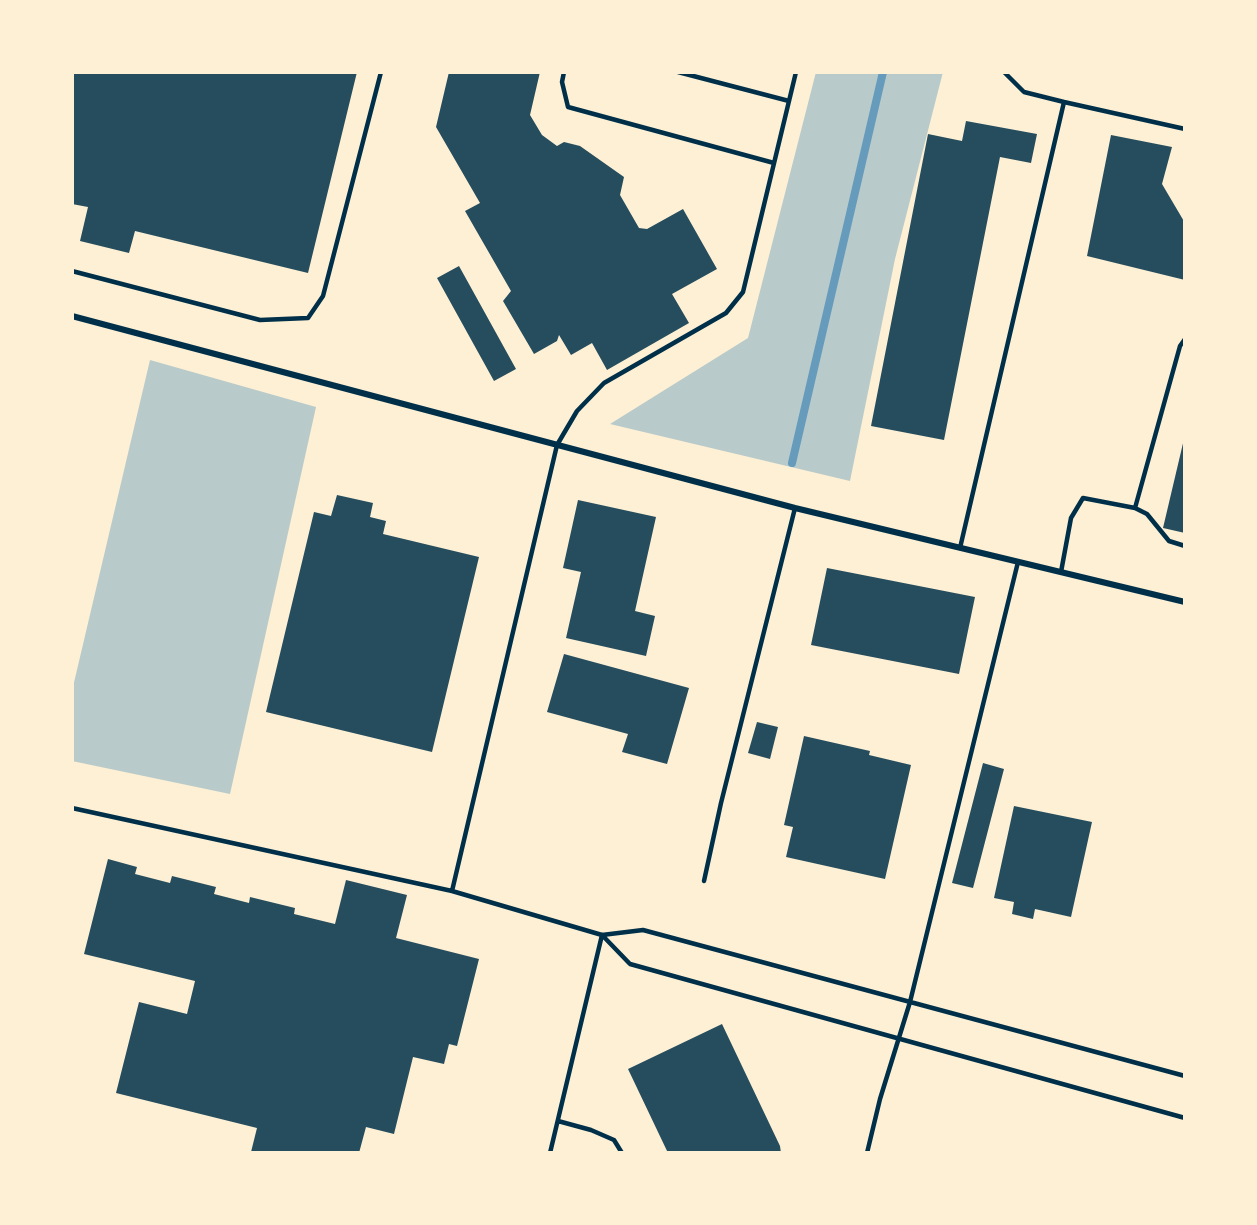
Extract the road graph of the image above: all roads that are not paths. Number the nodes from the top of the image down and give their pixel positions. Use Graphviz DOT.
graph roads {
  1 [pos="381,72"];
  2 [pos="564,72"];
  3 [pos="678,72"];
  4 [pos="796,72"];
  5 [pos="1004,72"];
  6 [pos="789,101"];
  7 [pos="1064,102"];
  8 [pos="1185,129"];
  9 [pos="774,163"];
  10 [pos="72,272"];
  11 [pos="72,316"];
  12 [pos="1185,339"];
  13 [pos="557,445"];
  14 [pos="795,508"];
  15 [pos="1135,508"];
  16 [pos="1185,546"];
  17 [pos="960,548"];
  18 [pos="1018,562"];
  19 [pos="1061,572"];
  20 [pos="1185,602"];
  21 [pos="72,808"];
  22 [pos="704,881"];
  23 [pos="452,891"];
  24 [pos="602,935"];
  25 [pos="910,1002"];
  26 [pos="899,1039"];
  27 [pos="1185,1076"];
  28 [pos="1185,1118"];
  29 [pos="558,1120"];
  30 [pos="550,1153"];
  31 [pos="622,1153"];
  32 [pos="867,1153"];
  1 -- 10 [label="lane"];
  2 -- 9 [label="lane"];
  3 -- 6 [label="lane"];
  4 -- 6 [label="lane"];
  5 -- 7 [label="lane"];
  6 -- 9 [label="lane"];
  7 -- 8 [label="lane"];
  7 -- 17 [label="lane"];
  9 -- 13 [label="lane"];
  11 -- 13 [label="street"];
  12 -- 15 [label="lane"];
  13 -- 14 [label="street"];
  13 -- 23 [label="lane"];
  14 -- 17 [label="street"];
  14 -- 22 [label="lane"];
  15 -- 16 [label="lane"];
  15 -- 19 [label="lane"];
  17 -- 18 [label="street"];
  18 -- 19 [label="street"];
  18 -- 25 [label="lane"];
  19 -- 20 [label="street"];
  21 -- 23 [label="lane"];
  23 -- 24 [label="lane"];
  24 -- 25 [label="lane"];
  24 -- 26 [label="lane"];
  24 -- 29 [label="lane"];
  25 -- 26 [label="lane"];
  25 -- 27 [label="lane"];
  26 -- 28 [label="lane"];
  26 -- 32 [label="lane"];
  29 -- 30 [label="lane"];
  29 -- 31 [label="lane"];
}
